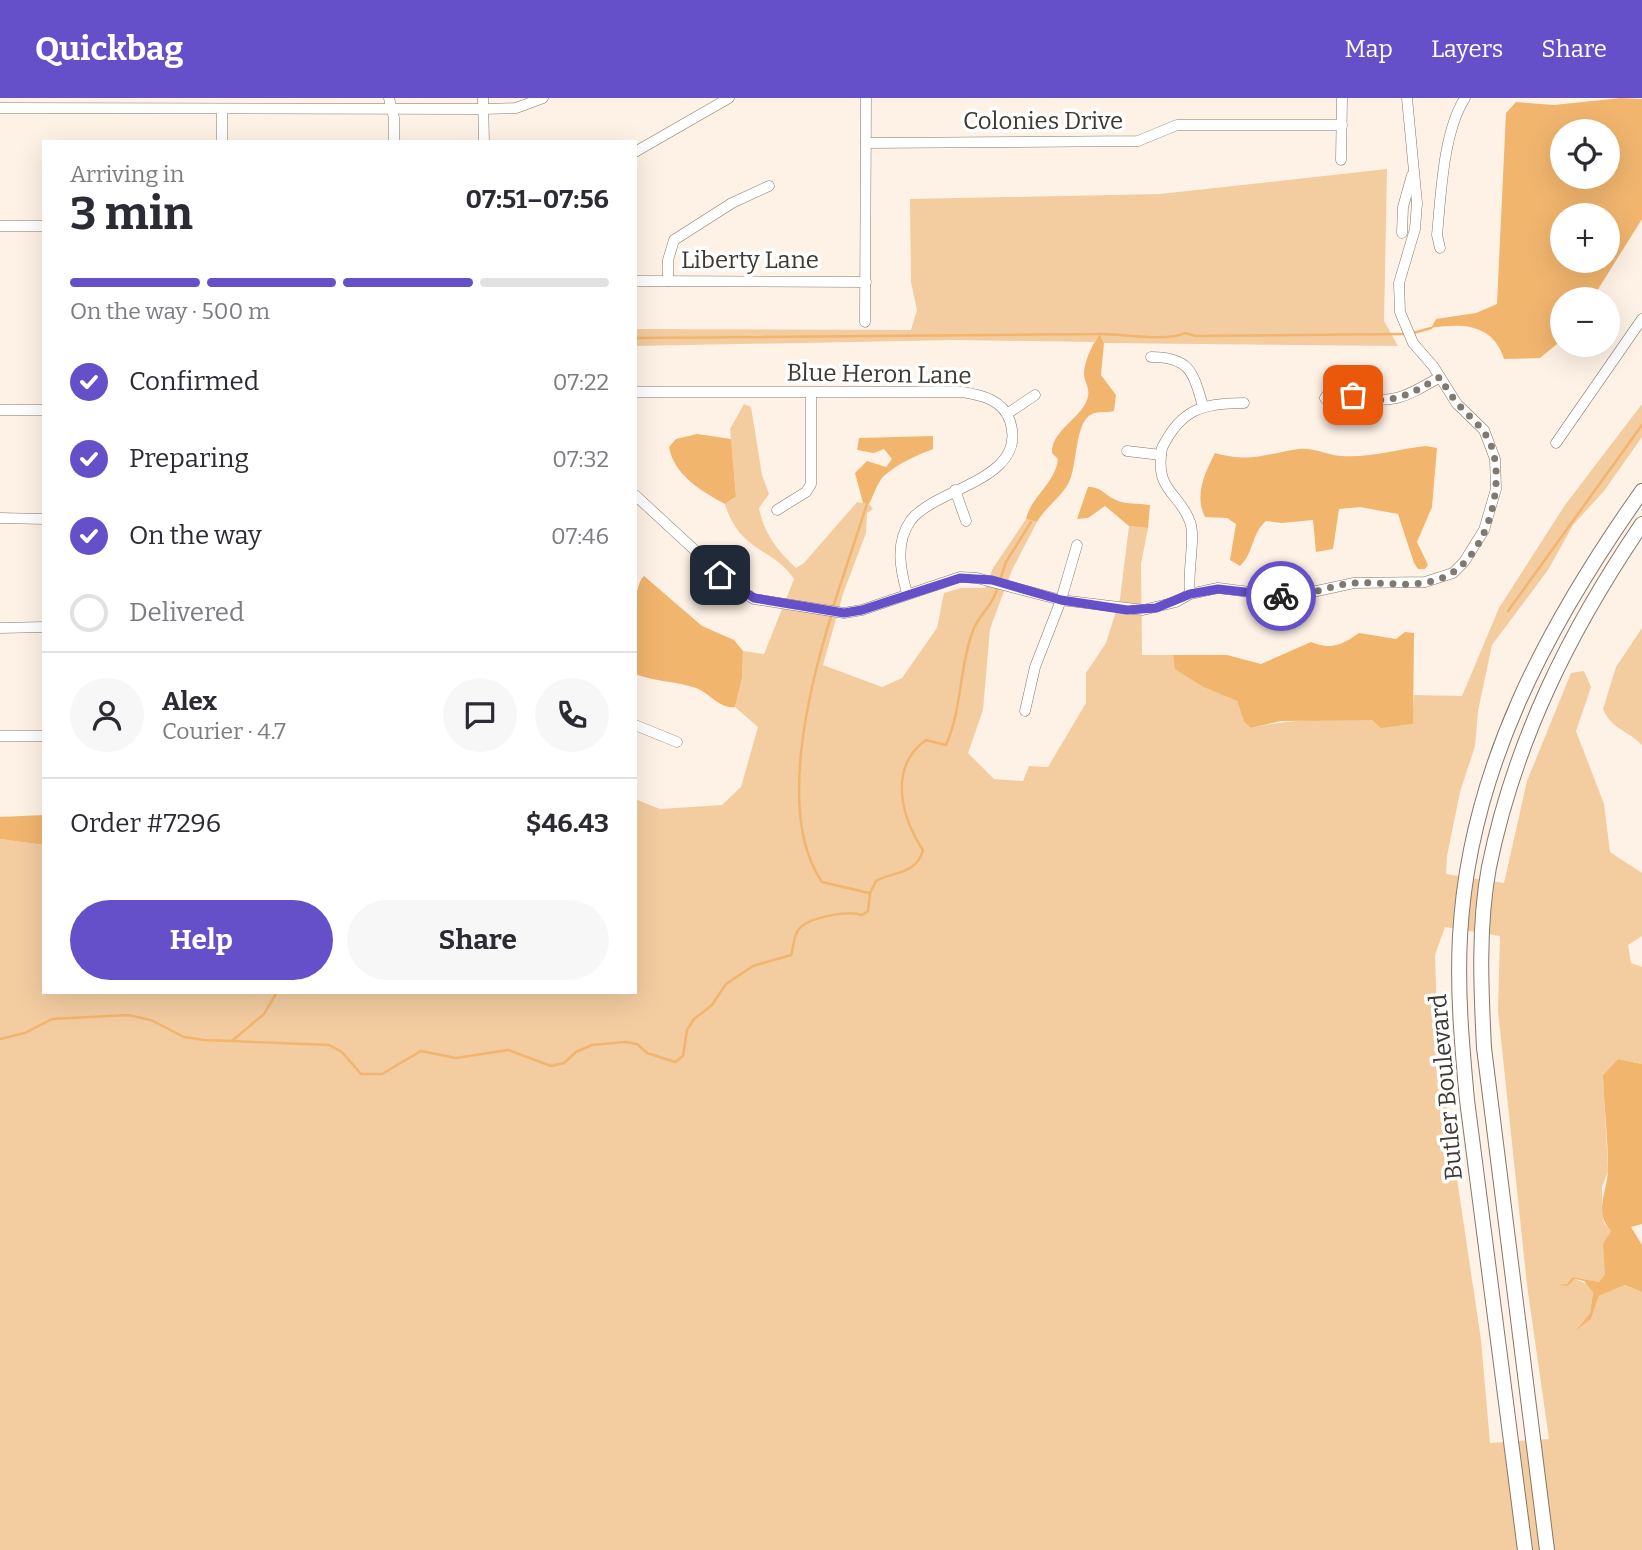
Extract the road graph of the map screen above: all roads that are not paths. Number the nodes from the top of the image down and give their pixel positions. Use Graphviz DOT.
graph roads {
  1 [pos="542,98"];
  2 [pos="866,98"];
  3 [pos="1342,98"];
  4 [pos="1407,98"];
  5 [pos="1465,98"];
  6 [pos="723,100"];
  7 [pos="390,103"];
  8 [pos="484,104"];
  9 [pos="0,108"];
  10 [pos="222,108"];
  11 [pos="1342,125"];
  12 [pos="222,140"];
  13 [pos="394,140"];
  14 [pos="484,140"];
  15 [pos="866,143"];
  16 [pos="637,151"];
  17 [pos="1341,160"];
  18 [pos="1412,175"];
  19 [pos="769,186"];
  20 [pos="0,226"];
  21 [pos="42,226"];
  22 [pos="1409,247"];
  23 [pos="1440,247"];
  24 [pos="637,281"];
  25 [pos="668,281"];
  26 [pos="866,282"];
  27 [pos="1642,318"];
  28 [pos="865,322"];
  29 [pos="1151,357"];
  30 [pos="1440,377"];
  31 [pos="637,392"];
  32 [pos="811,394"];
  33 [pos="1035,395"];
  34 [pos="1353,395"];
  35 [pos="1244,403"];
  36 [pos="1203,405"];
  37 [pos="0,410"];
  38 [pos="42,410"];
  39 [pos="1007,414"];
  40 [pos="1556,443"];
  41 [pos="1127,451"];
  42 [pos="1161,455"];
  43 [pos="956,490"];
  44 [pos="1642,491"];
  45 [pos="637,497"];
  46 [pos="777,510"];
  47 [pos="0,518"];
  48 [pos="42,519"];
  49 [pos="966,521"];
  50 [pos="1642,524"];
  51 [pos="1642,531"];
  52 [pos="1077,545"];
  53 [pos="1616,562"];
  54 [pos="907,593"];
  55 [pos="1190,594"];
  56 [pos="1061,600"];
  57 [pos="0,628"];
  58 [pos="42,628"];
  59 [pos="1025,711"];
  60 [pos="637,726"];
  61 [pos="0,736"];
  62 [pos="42,736"];
  63 [pos="677,742"];
  64 [pos="1525,1550"];
  65 [pos="1548,1550"];
  1 -- 8 [label="street"];
  2 -- 15 [label="street"];
  3 -- 11 [label="street"];
  4 -- 18 [label="street"];
  5 -- 23 [label="street"];
  6 -- 16 [label="street"];
  7 -- 8 [label="street"];
  7 -- 10 [label="street"];
  7 -- 13 [label="street"];
  8 -- 14 [label="street"];
  9 -- 10 [label="street"];
  10 -- 12 [label="street"];
  11 -- 15 [label="street, Colonies Drive"];
  11 -- 17 [label="street"];
  15 -- 26 [label="street"];
  18 -- 22 [label="street"];
  18 -- 22 [label="street"];
  19 -- 25 [label="street"];
  20 -- 21 [label="street"];
  22 -- 30 [label="street"];
  24 -- 25 [label="street, Liberty Lane"];
  25 -- 26 [label="street, Liberty Lane"];
  26 -- 28 [label="street"];
  27 -- 40 [label="street"];
  29 -- 36 [label="street"];
  30 -- 34 [label="street"];
  30 -- 55 [label="street"];
  31 -- 32 [label="street, Blue Heron Lane"];
  32 -- 39 [label="street, Blue Heron Lane"];
  32 -- 46 [label="street"];
  33 -- 39 [label="street"];
  35 -- 36 [label="street"];
  36 -- 42 [label="street"];
  37 -- 38 [label="street"];
  39 -- 43 [label="street"];
  41 -- 42 [label="street"];
  42 -- 55 [label="street"];
  43 -- 49 [label="street"];
  43 -- 54 [label="street"];
  44 -- 64 [label="highway, Butler Boulevard"];
  45 -- 54 [label="street"];
  47 -- 48 [label="street"];
  50 -- 53 [label="highway, Butler Boulevard"];
  51 -- 53 [label="highway"];
  52 -- 56 [label="street"];
  53 -- 65 [label="highway, Butler Boulevard"];
  54 -- 56 [label="street"];
  55 -- 56 [label="street"];
  56 -- 59 [label="street"];
  57 -- 58 [label="street"];
  60 -- 63 [label="street"];
  61 -- 62 [label="street"];
}
